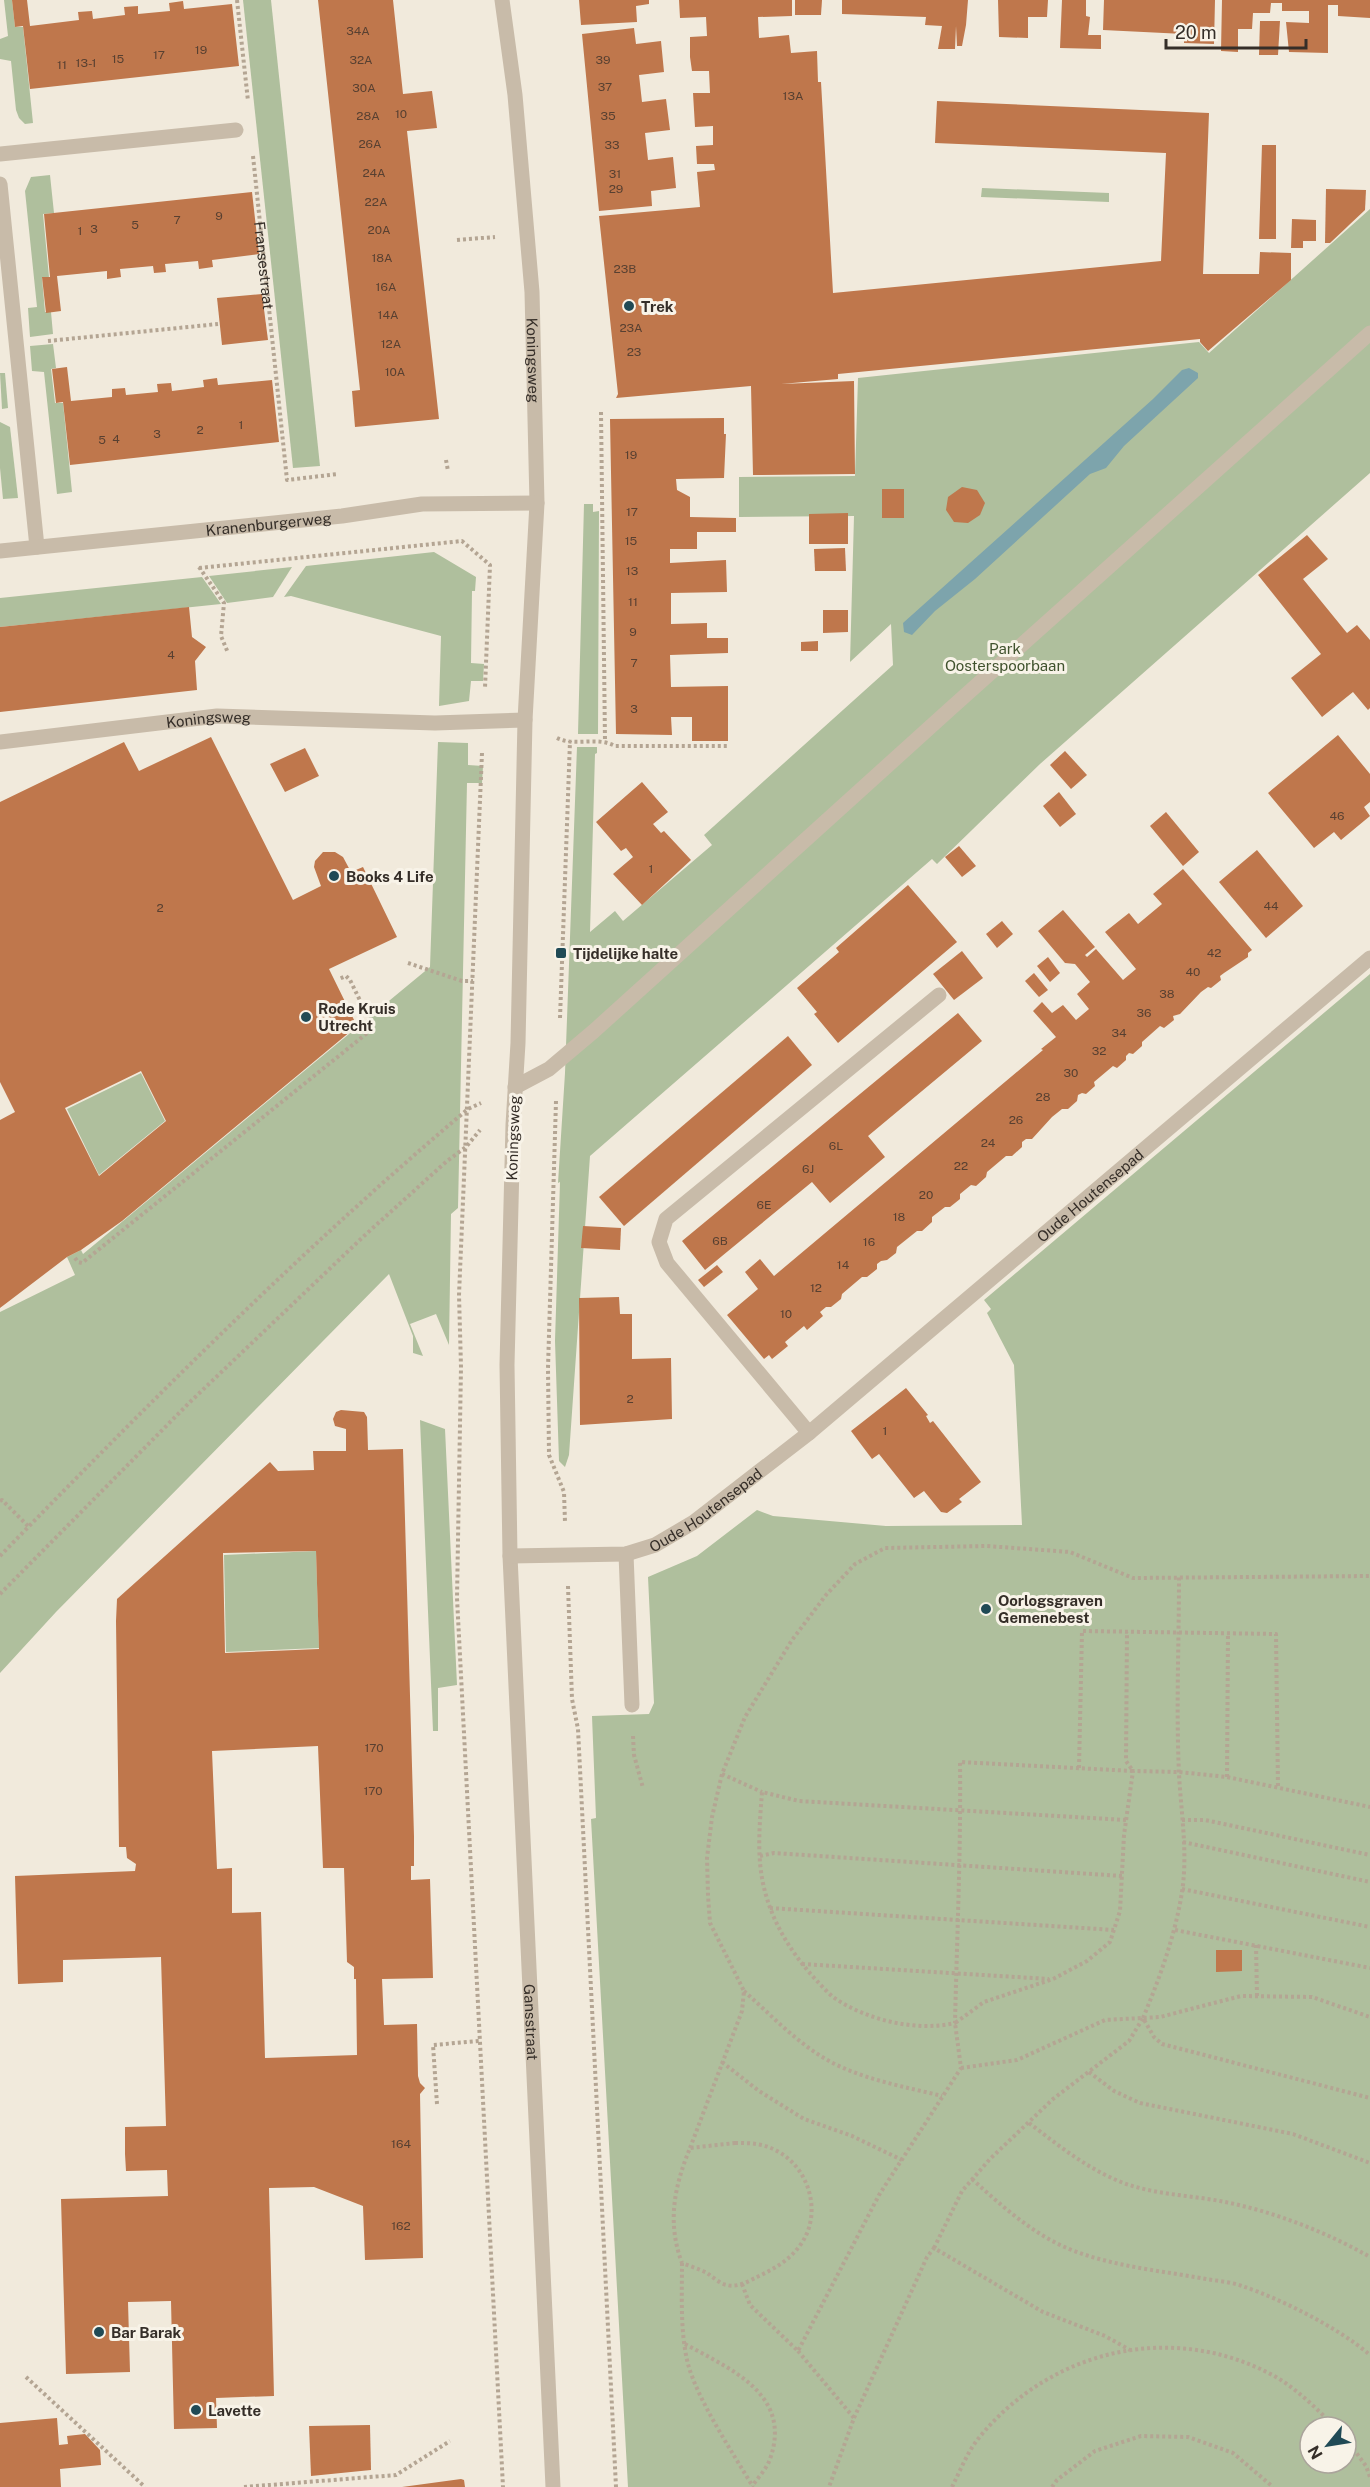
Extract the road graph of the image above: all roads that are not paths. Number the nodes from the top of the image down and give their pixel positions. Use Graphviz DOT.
graph roads {
  1 [pos="502,0"];
  2 [pos="236,130"];
  3 [pos="0,154"];
  4 [pos="0,184"];
  5 [pos="1370,333"];
  6 [pos="537,503"];
  7 [pos="37,547"];
  8 [pos="0,551"];
  9 [pos="525,720"];
  10 [pos="0,742"];
  11 [pos="1370,958"];
  12 [pos="939,995"];
  13 [pos="515,1088"];
  14 [pos="809,1433"];
  15 [pos="626,1554"];
  16 [pos="510,1556"];
  17 [pos="632,1705"];
  18 [pos="554,2487"];
  1 -- 6 [label="street, Koningsweg"];
  2 -- 3 [label="street"];
  4 -- 7 [label="street"];
  5 -- 13 [label="street"];
  6 -- 7 [label="street, Kranenburgerweg"];
  6 -- 9 [label="street, Koningsweg"];
  7 -- 8 [label="street, Kranenburgerweg"];
  9 -- 10 [label="street, Koningsweg"];
  9 -- 13 [label="street, Koningsweg"];
  11 -- 14 [label="street, Oude Houtensepad"];
  12 -- 14 [label="street"];
  13 -- 16 [label="street, Koningsweg"];
  14 -- 15 [label="street, Oude Houtensepad"];
  15 -- 16 [label="street, Oude Houtensepad"];
  15 -- 17 [label="street"];
  16 -- 18 [label="street, Gansstraat"];
}
